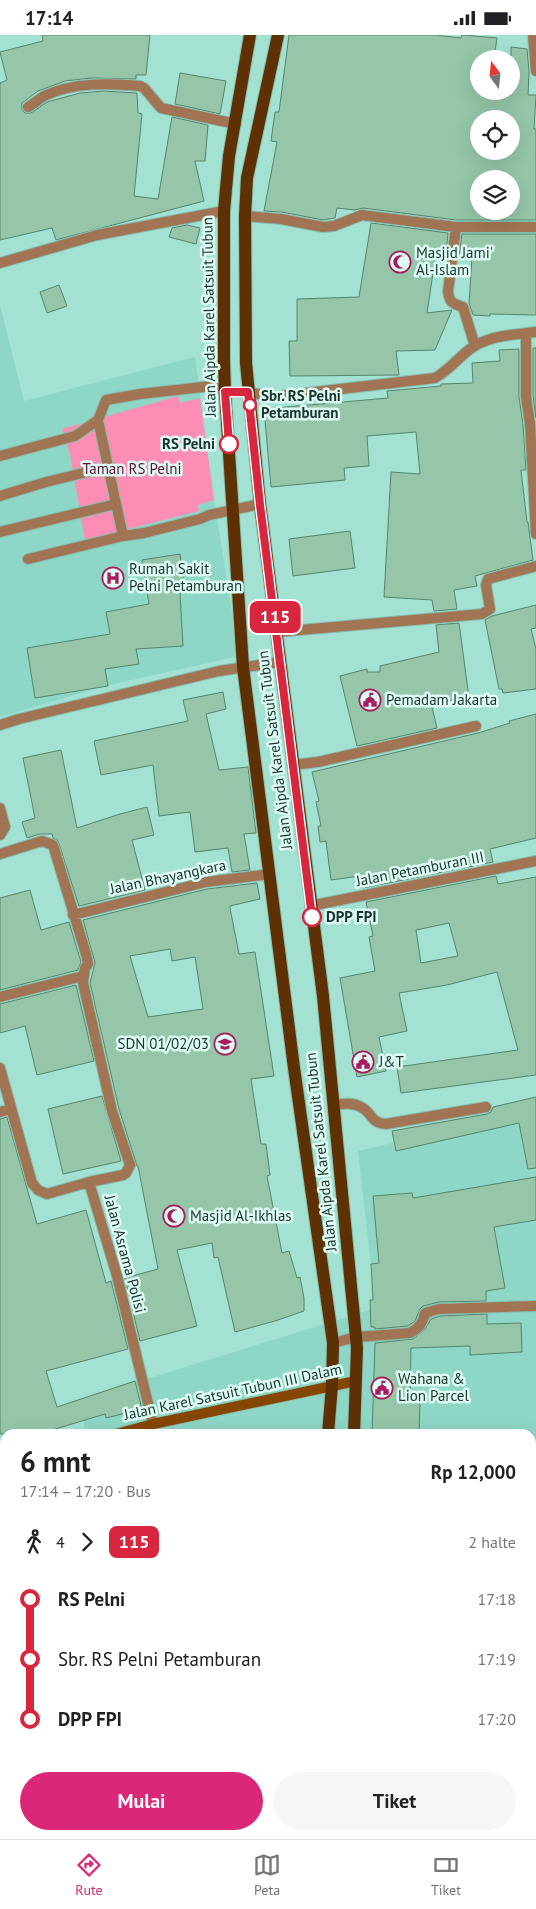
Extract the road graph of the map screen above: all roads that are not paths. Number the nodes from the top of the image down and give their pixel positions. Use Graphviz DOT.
graph roads {
  1 [pos="250,35"];
  2 [pos="278,35"];
  3 [pos="533,35"];
  4 [pos="536,71"];
  5 [pos="28,107"];
  6 [pos="236,124"];
  7 [pos="224,211"];
  8 [pos="245,216"];
  9 [pos="456,227"];
  10 [pos="536,227"];
  11 [pos="0,263"];
  12 [pos="531,333"];
  13 [pos="475,346"];
  14 [pos="225,392"];
  15 [pos="248,392"];
  16 [pos="98,420"];
  17 [pos="0,456"];
  18 [pos="108,467"];
  19 [pos="0,496"];
  20 [pos="116,504"];
  21 [pos="260,505"];
  22 [pos="233,510"];
  23 [pos="0,532"];
  24 [pos="536,534"];
  25 [pos="123,536"];
  26 [pos="28,559"];
  27 [pos="536,566"];
  28 [pos="276,632"];
  29 [pos="280,662"];
  30 [pos="243,667"];
  31 [pos="0,725"];
  32 [pos="476,726"];
  33 [pos="292,765"];
  34 [pos="0,808"];
  35 [pos="0,835"];
  36 [pos="0,854"];
  37 [pos="536,861"];
  38 [pos="270,874"];
  39 [pos="310,906"];
  40 [pos="74,915"];
  41 [pos="83,975"];
  42 [pos="0,997"];
  43 [pos="0,1068"];
  44 [pos="333,1105"];
  45 [pos="486,1107"];
  46 [pos="11,1109"];
  47 [pos="0,1112"];
  48 [pos="89,1182"];
  49 [pos="536,1306"];
  50 [pos="356,1337"];
  51 [pos="333,1343"];
  52 [pos="356,1381"];
  53 [pos="332,1385"];
  54 [pos="153,1424"];
  55 [pos="134,1429"];
  56 [pos="328,1429"];
  57 [pos="354,1429"];
  1 -- 6 [label="main road, Jalan Aipda Karel Satsuit Tubun"];
  2 -- 8 [label="main road, Jalan Aipda Karel Satsuit Tubun"];
  3 -- 4 [label="street"];
  5 -- 6 [label="street"];
  6 -- 7 [label="main road, Jalan Aipda Karel Satsuit Tubun"];
  7 -- 11 [label="street"];
  7 -- 14 [label="main road, Jalan Aipda Karel Satsuit Tubun"];
  8 -- 9 [label="street"];
  8 -- 15 [label="main road, Jalan Aipda Karel Satsuit Tubun"];
  9 -- 10 [label="street"];
  9 -- 13 [label="street"];
  12 -- 13 [label="street"];
  12 -- 24 [label="street"];
  13 -- 15 [label="street"];
  14 -- 15 [label="street"];
  14 -- 16 [label="street"];
  14 -- 22 [label="main road, Jalan Aipda Karel Satsuit Tubun"];
  15 -- 21 [label="main road, Jalan Aipda Karel Satsuit Tubun"];
  16 -- 17 [label="street"];
  16 -- 18 [label="street"];
  18 -- 19 [label="street"];
  18 -- 20 [label="street"];
  20 -- 23 [label="street"];
  20 -- 25 [label="street"];
  21 -- 22 [label="street"];
  21 -- 28 [label="main road, Jalan Aipda Karel Satsuit Tubun"];
  22 -- 25 [label="street"];
  22 -- 30 [label="main road, Jalan Aipda Karel Satsuit Tubun"];
  25 -- 26 [label="street"];
  27 -- 28 [label="street"];
  28 -- 29 [label="main road, Jalan Aipda Karel Satsuit Tubun"];
  29 -- 30 [label="street"];
  29 -- 33 [label="main road, Jalan Aipda Karel Satsuit Tubun"];
  30 -- 31 [label="street"];
  30 -- 38 [label="main road, Jalan Aipda Karel Satsuit Tubun"];
  32 -- 33 [label="street"];
  33 -- 39 [label="main road, Jalan Aipda Karel Satsuit Tubun"];
  34 -- 35 [label="street"];
  36 -- 40 [label="street"];
  37 -- 39 [label="street, Jalan Petamburan III"];
  38 -- 40 [label="street, Jalan Bhayangkara"];
  38 -- 51 [label="main road, Jalan Aipda Karel Satsuit Tubun"];
  39 -- 44 [label="main road, Jalan Aipda Karel Satsuit Tubun"];
  40 -- 41 [label="street"];
  41 -- 42 [label="street"];
  41 -- 48 [label="street"];
  43 -- 46 [label="street, Jalan Asrama Polisi"];
  44 -- 45 [label="street"];
  44 -- 50 [label="main road, Jalan Aipda Karel Satsuit Tubun"];
  46 -- 47 [label="street"];
  46 -- 48 [label="street, Jalan Asrama Polisi"];
  48 -- 54 [label="street, Jalan Asrama Polisi"];
  49 -- 50 [label="street"];
  50 -- 51 [label="street"];
  50 -- 52 [label="main road, Jalan Aipda Karel Satsuit Tubun"];
  51 -- 53 [label="main road, Jalan Aipda Karel Satsuit Tubun"];
  52 -- 53 [label="street, Jalan Karel Satsuit Tubun III Dalam"];
  52 -- 57 [label="main road, Jalan Aipda Karel Satsuit Tubun"];
  53 -- 54 [label="street, Jalan Karel Satsuit Tubun III Dalam"];
  53 -- 56 [label="main road, Jalan Aipda Karel Satsuit Tubun"];
  54 -- 55 [label="street, Jalan Karel Satsuit Tubun III Dalam"];
}
